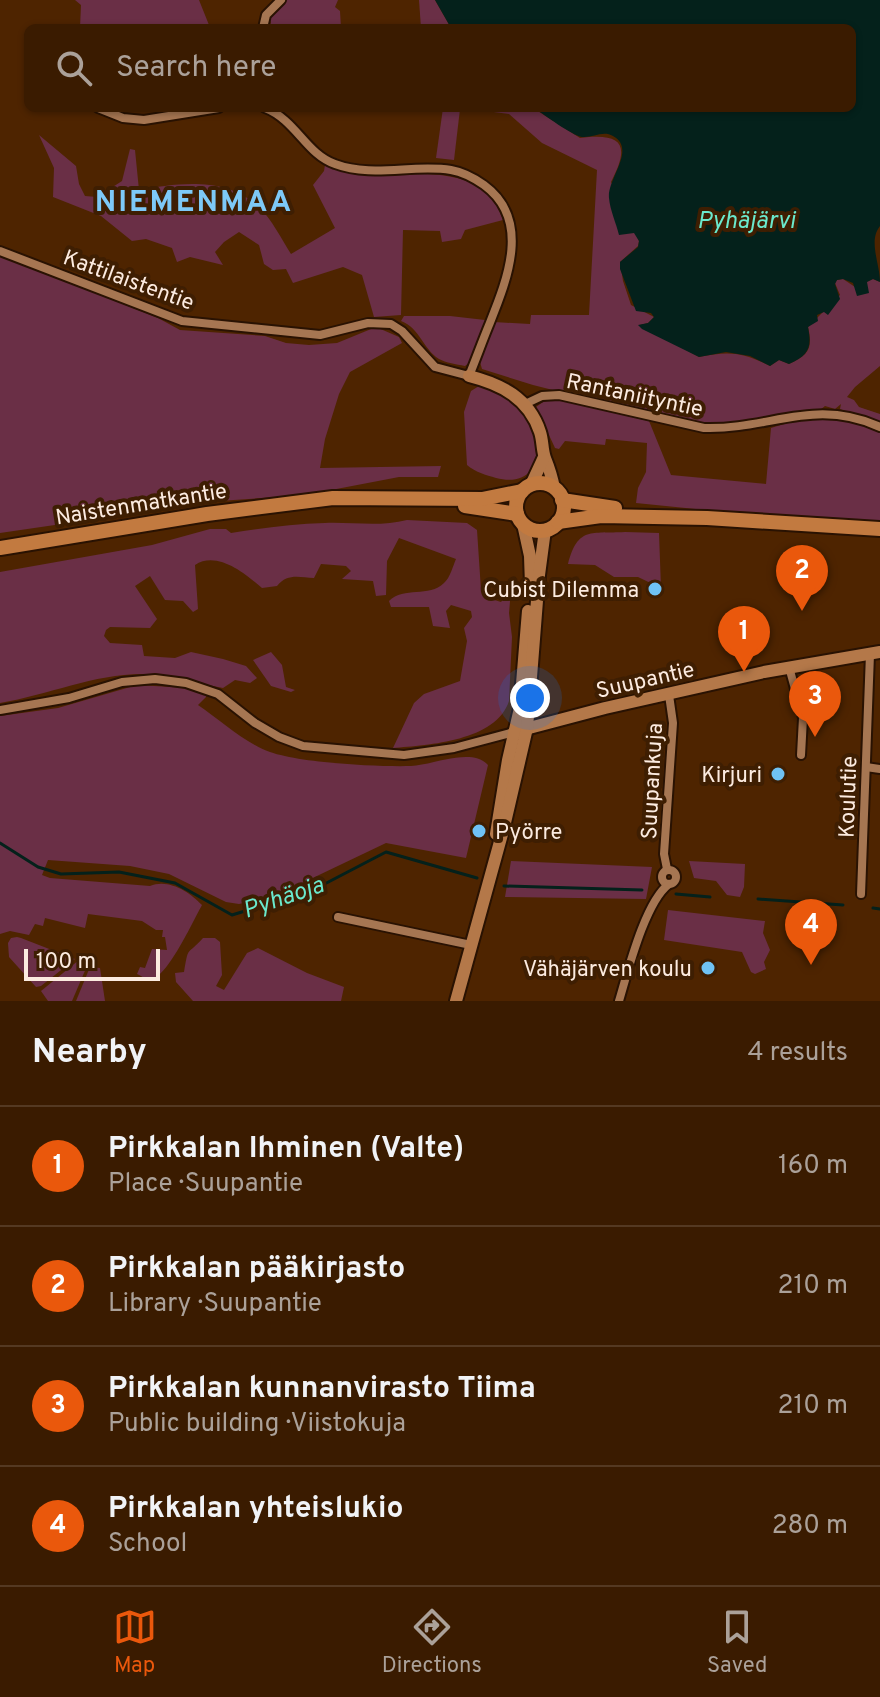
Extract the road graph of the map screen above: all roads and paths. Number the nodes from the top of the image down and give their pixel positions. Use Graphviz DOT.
graph roads {
  1 [pos="281,0"];
  2 [pos="264,24"];
  3 [pos="108,112"];
  4 [pos="194,112"];
  5 [pos="273,112"];
  6 [pos="0,251"];
  7 [pos="469,376"];
  8 [pos="525,404"];
  9 [pos="880,427"];
  10 [pos="544,457"];
  11 [pos="526,488"];
  12 [pos="558,494"];
  13 [pos="289,505"];
  14 [pos="707,518"];
  15 [pos="520,519"];
  16 [pos="552,526"];
  17 [pos="880,529"];
  18 [pos="0,548"];
  19 [pos="875,653"];
  20 [pos="789,667"];
  21 [pos="669,695"];
  22 [pos="0,710"];
  23 [pos="527,728"];
  24 [pos="514,732"];
  25 [pos="801,755"];
  26 [pos="866,767"];
  27 [pos="880,769"];
  28 [pos="493,861"];
  29 [pos="861,894"];
  30 [pos="338,917"];
  31 [pos="471,945"];
  32 [pos="456,1001"];
  33 [pos="619,1001"];
  1 -- 2 [label="street"];
  3 -- 4 [label="street"];
  5 -- 7 [label="street"];
  6 -- 7 [label="street, Kattilaistentie"];
  7 -- 8 [label="main road"];
  8 -- 9 [label="street, Rantaniityntie"];
  8 -- 10 [label="main road"];
  10 -- 11 [label="main road"];
  10 -- 12 [label="main road"];
  11 -- 12 [label="main road"];
  11 -- 13 [label="main road, Naistenmatkantie"];
  11 -- 15 [label="main road"];
  12 -- 14 [label="main road"];
  12 -- 16 [label="main road"];
  13 -- 15 [label="main road, Naistenmatkantie"];
  13 -- 18 [label="main road, Naistenmatkantie"];
  14 -- 16 [label="main road"];
  14 -- 17 [label="main road"];
  15 -- 16 [label="main road"];
  15 -- 24 [label="main road"];
  16 -- 23 [label="main road"];
  19 -- 20 [label="main road, Suupantie"];
  19 -- 26 [label="street, Koulutie"];
  20 -- 21 [label="main road, Suupantie"];
  20 -- 25 [label="street"];
  21 -- 23 [label="main road, Suupantie"];
  21 -- 33 [label="street, Suupankuja"];
  22 -- 24 [label="street"];
  23 -- 24 [label="main road, Suupantie"];
  23 -- 28 [label="main road"];
  24 -- 28 [label="main road"];
  26 -- 27 [label="street"];
  26 -- 29 [label="street, Koulutie"];
  28 -- 31 [label="main road"];
  30 -- 31 [label="street"];
  31 -- 32 [label="main road"];
}
